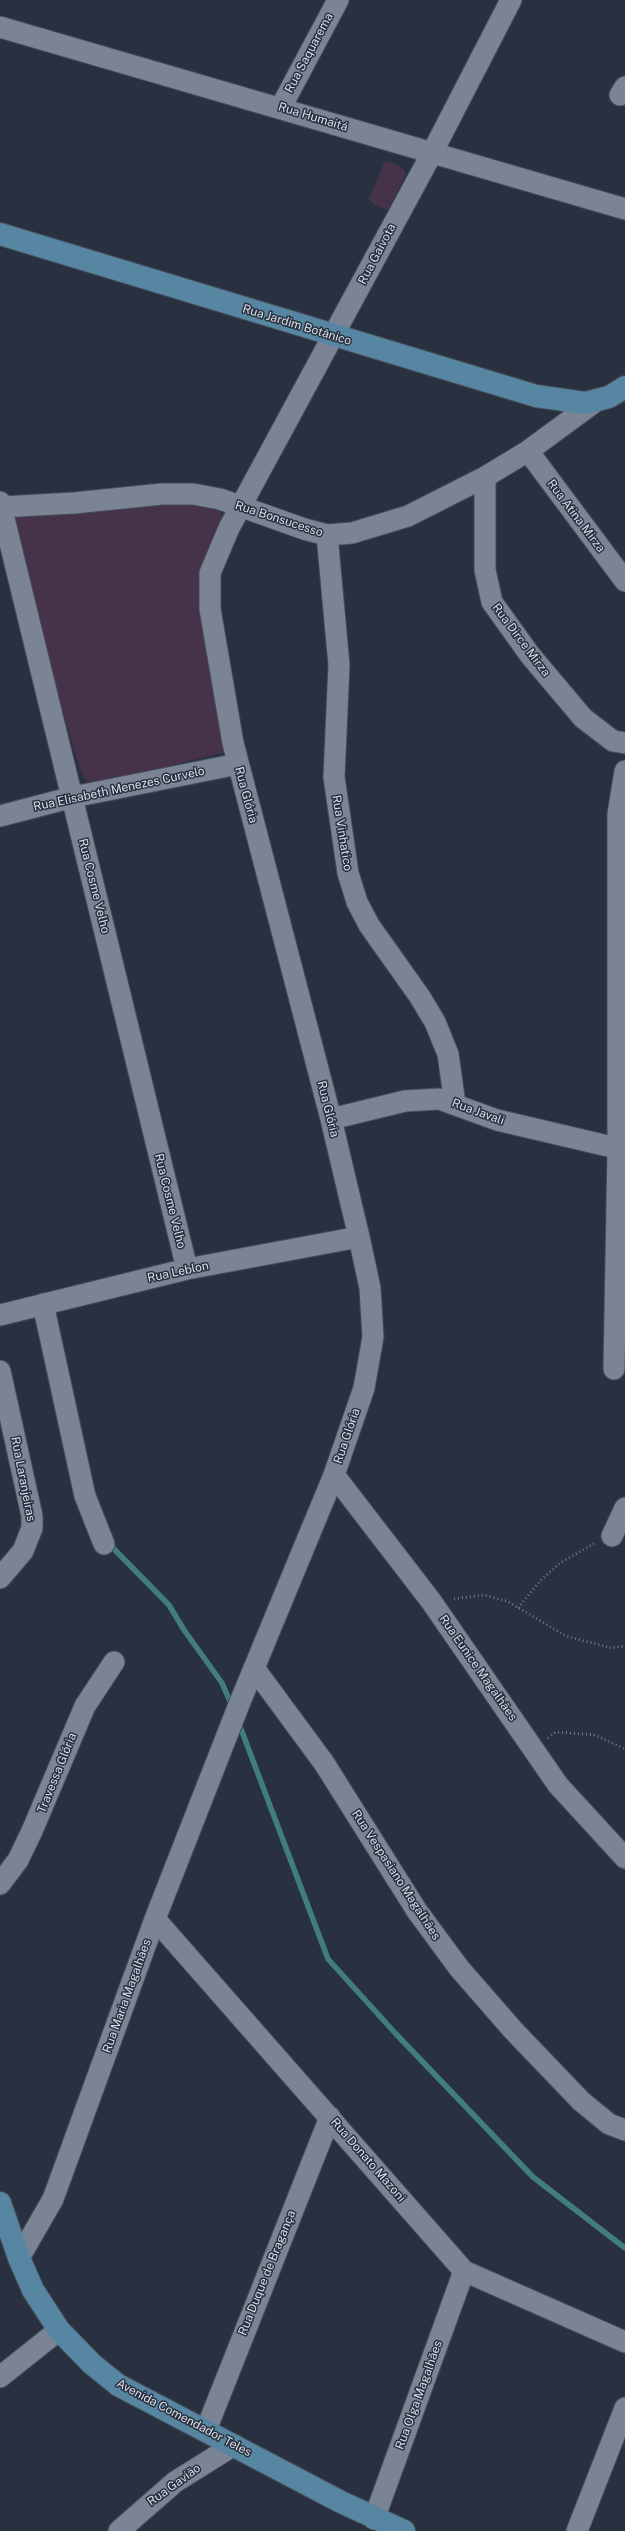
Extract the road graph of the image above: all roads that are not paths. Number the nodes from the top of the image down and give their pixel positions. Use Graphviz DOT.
graph roads {
  1 [pos="338,0"];
  2 [pos="511,0"];
  3 [pos="0,26"];
  4 [pos="281,107"];
  5 [pos="432,153"];
  6 [pos="625,209"];
  7 [pos="0,234"];
  8 [pos="333,336"];
  9 [pos="625,388"];
  10 [pos="596,401"];
  11 [pos="528,451"];
  12 [pos="485,477"];
  13 [pos="1,505"];
  14 [pos="240,507"];
  15 [pos="327,534"];
  16 [pos="625,581"];
  17 [pos="625,743"];
  18 [pos="238,764"];
  19 [pos="625,772"];
  20 [pos="73,797"];
  21 [pos="0,816"];
  22 [pos="622,908"];
  23 [pos="455,1104"];
  24 [pos="331,1119"];
  25 [pos="621,1150"];
  26 [pos="359,1237"];
  27 [pos="187,1269"];
  28 [pos="53,1301"];
  29 [pos="0,1315"];
  30 [pos="614,1369"];
  31 [pos="0,1371"];
  32 [pos="334,1475"];
  33 [pos="625,1508"];
  34 [pos="612,1536"];
  35 [pos="104,1544"];
  36 [pos="0,1578"];
  37 [pos="114,1662"];
  38 [pos="254,1668"];
  39 [pos="228,1732"];
  40 [pos="625,1858"];
  41 [pos="0,1884"];
  42 [pos="154,1919"];
  43 [pos="330,2117"];
  44 [pos="625,2130"];
  45 [pos="0,2203"];
  46 [pos="19,2258"];
  47 [pos="464,2271"];
  48 [pos="59,2330"];
  49 [pos="625,2342"];
  50 [pos="0,2376"];
  51 [pos="625,2408"];
  52 [pos="206,2430"];
  53 [pos="234,2445"];
  54 [pos="374,2519"];
  55 [pos="119,2531"];
  56 [pos="404,2531"];
  57 [pos="577,2531"];
  1 -- 4 [label="street, Rua Saquarema"];
  2 -- 5 [label="street, Rua Gaivota"];
  3 -- 4 [label="street, Rua Humaitá"];
  4 -- 5 [label="street, Rua Humaitá"];
  5 -- 6 [label="street, Rua Humaitá"];
  5 -- 8 [label="street, Rua Gaivota"];
  7 -- 8 [label="main road, Rua Jardim Botânico"];
  8 -- 10 [label="main road, Rua Jardim Botânico"];
  8 -- 14 [label="street, Rua Gaivota"];
  9 -- 10 [label="main road, Rua Jardim Botânico"];
  10 -- 11 [label="street, Rua Bonsucesso"];
  11 -- 12 [label="street, Rua Bonsucesso"];
  11 -- 16 [label="street, Rua Atina Mirza"];
  12 -- 15 [label="street, Rua Bonsucesso"];
  12 -- 17 [label="street, Rua Dirce Mirza"];
  13 -- 14 [label="street, Rua Bonsucesso"];
  13 -- 20 [label="street, Rua Cosme Velho"];
  14 -- 15 [label="street, Rua Bonsucesso"];
  14 -- 18 [label="street, Rua Glória"];
  15 -- 23 [label="street, Rua Vinhatico"];
  18 -- 20 [label="street, Rua Elisabeth Menezes Curvelo"];
  18 -- 24 [label="street, Rua Glória"];
  19 -- 22 [label="street"];
  20 -- 21 [label="street, Rua Elisabeth Menezes Curvelo"];
  20 -- 27 [label="street, Rua Cosme Velho"];
  22 -- 25 [label="street"];
  23 -- 24 [label="street, Rua Javali"];
  23 -- 25 [label="street, Rua Javali"];
  24 -- 26 [label="street, Rua Glória"];
  25 -- 30 [label="street"];
  26 -- 27 [label="street, Rua Leblon"];
  26 -- 32 [label="street, Rua Glória"];
  27 -- 28 [label="street, Rua Leblon"];
  28 -- 29 [label="street, Rua Leblon"];
  28 -- 35 [label="street"];
  31 -- 36 [label="street, Rua Laranjeiras"];
  32 -- 38 [label="street, Rua Glória"];
  32 -- 40 [label="street, Rua Eunice Magalhães"];
  33 -- 34 [label="street"];
  37 -- 41 [label="street, Travessa Glória"];
  38 -- 39 [label="street, Rua Glória"];
  38 -- 44 [label="street, Rua Vespasiano Magalhães"];
  39 -- 42 [label="street, Rua Maria Magalhães"];
  42 -- 43 [label="street, Rua Donato Mazoni"];
  42 -- 46 [label="street, Rua Maria Magalhães"];
  43 -- 47 [label="street, Rua Donato Mazoni"];
  43 -- 52 [label="street, Rua Duque de Bragança"];
  45 -- 46 [label="main road, Avenida Comendador Teles"];
  46 -- 48 [label="main road, Avenida Comendador Teles"];
  47 -- 49 [label="street, Rua Donato Mazoni"];
  47 -- 54 [label="street, Rua Olga Magalhães"];
  48 -- 50 [label="street"];
  48 -- 52 [label="main road, Avenida Comendador Teles"];
  51 -- 57 [label="street"];
  52 -- 53 [label="main road, Avenida Comendador Teles"];
  53 -- 54 [label="main road, Avenida Comendador Teles"];
  53 -- 55 [label="street, Rua Gavião"];
  54 -- 56 [label="main road, Avenida Comendador Teles"];
}
